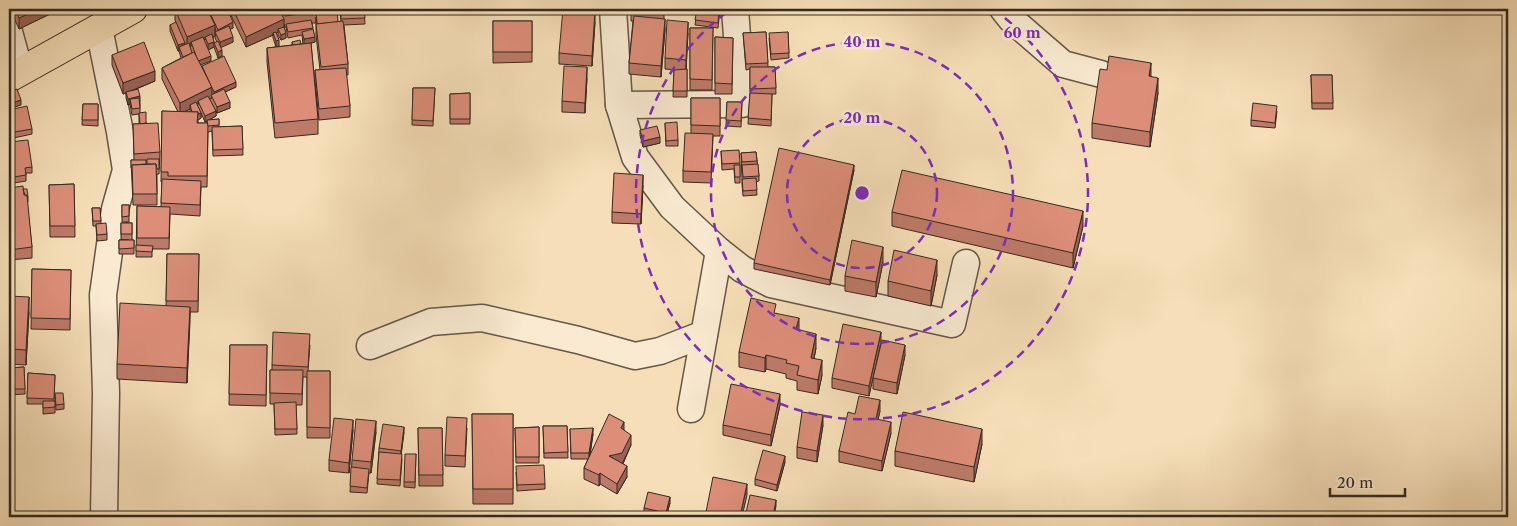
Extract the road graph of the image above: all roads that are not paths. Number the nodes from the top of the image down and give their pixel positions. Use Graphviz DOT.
graph roads {
  1 [pos="133,9"];
  2 [pos="614,9"];
  3 [pos="735,9"];
  4 [pos="1003,9"];
  5 [pos="99,28"];
  6 [pos="9,32"];
  7 [pos="1102,74"];
  8 [pos="14,75"];
  9 [pos="619,106"];
  10 [pos="719,251"];
  11 [pos="966,263"];
  12 [pos="704,334"];
  13 [pos="370,346"];
  14 [pos="691,409"];
  15 [pos="104,517"];
  1 -- 5 [label="main road"];
  2 -- 9 [label="street"];
  3 -- 9 [label="street"];
  4 -- 7 [label="street"];
  5 -- 8 [label="main road"];
  5 -- 15 [label="street"];
  6 -- 8 [label="street"];
  9 -- 10 [label="street"];
  10 -- 11 [label="street"];
  10 -- 12 [label="street"];
  12 -- 13 [label="street"];
  12 -- 14 [label="street"];
}
